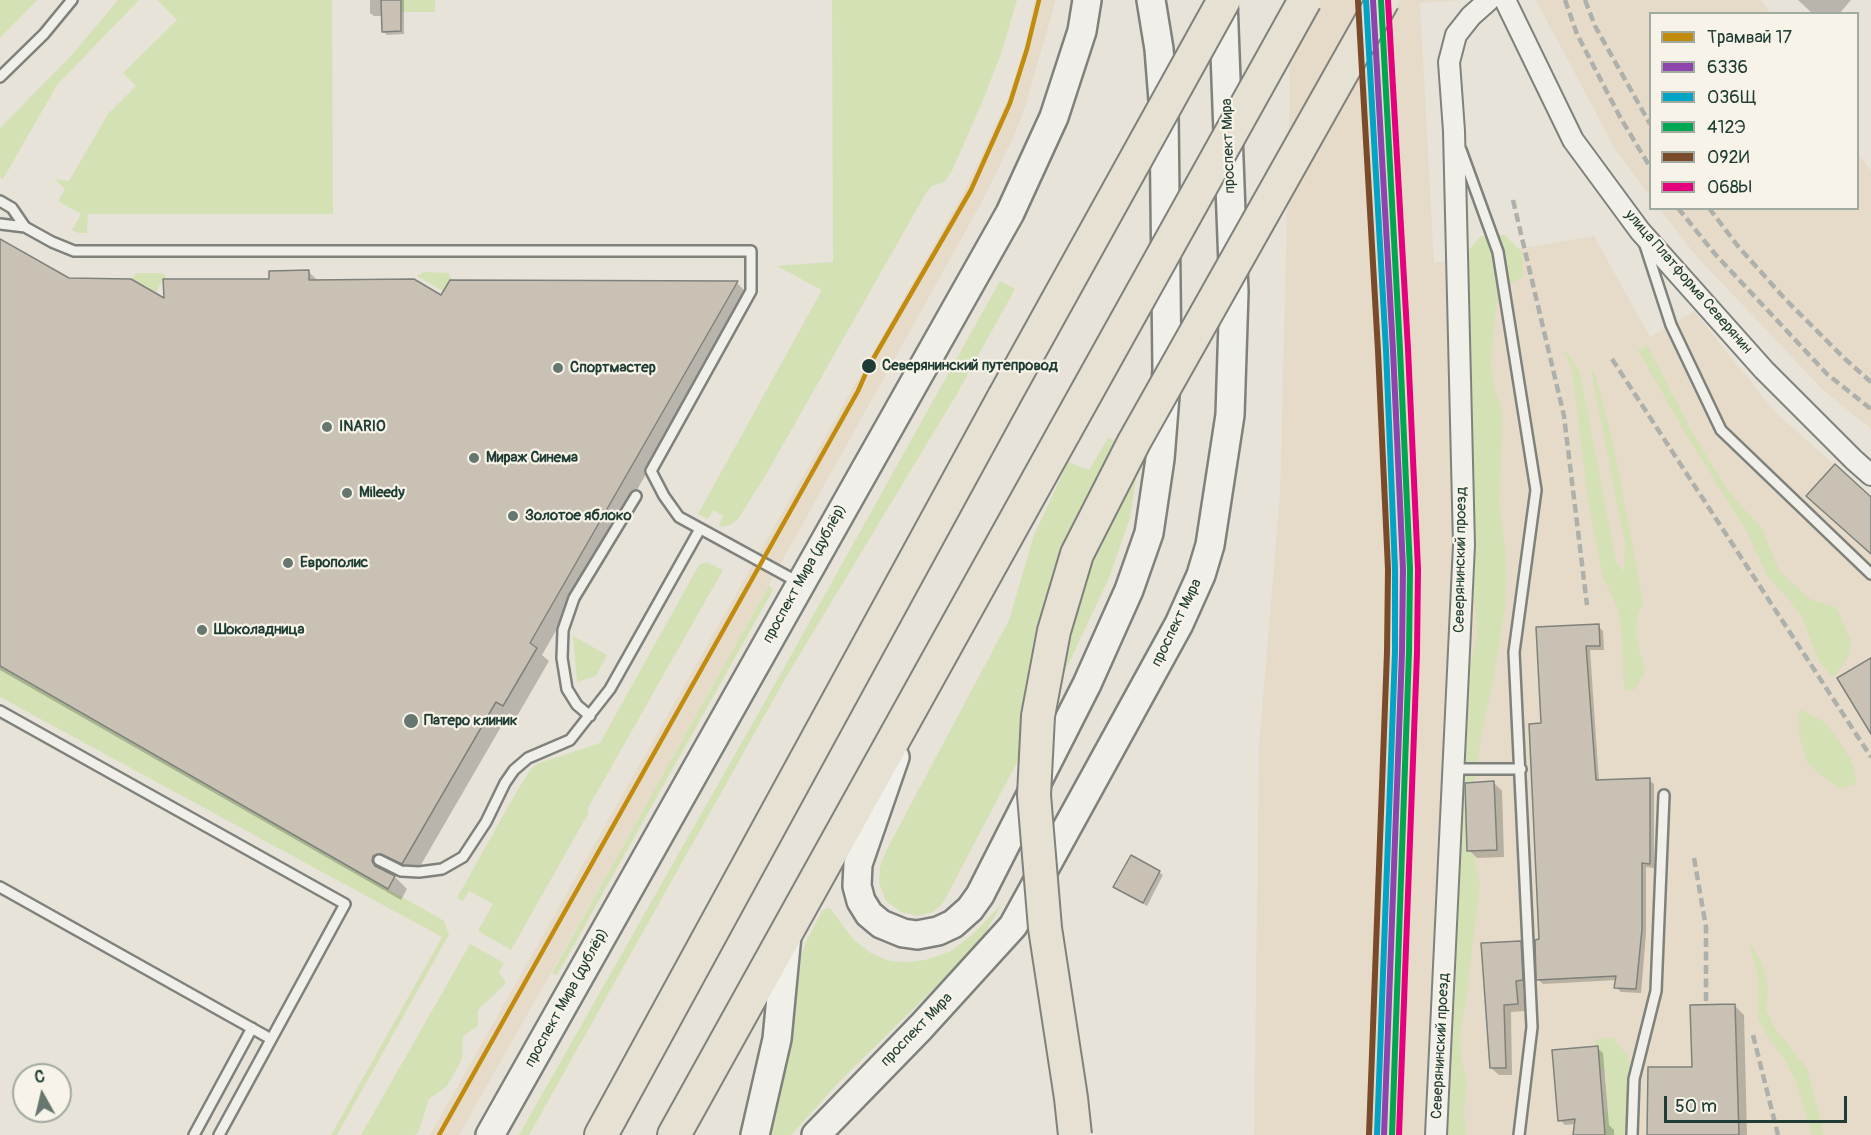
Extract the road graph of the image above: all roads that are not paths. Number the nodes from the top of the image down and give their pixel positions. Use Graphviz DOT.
graph roads {
  1 [pos="72,0"];
  2 [pos="1087,0"];
  3 [pos="1151,0"];
  4 [pos="1224,0"];
  5 [pos="1305,0"];
  6 [pos="1383,0"];
  7 [pos="1489,0"];
  8 [pos="1504,0"];
  9 [pos="0,77"];
  10 [pos="1454,131"];
  11 [pos="0,201"];
  12 [pos="0,224"];
  13 [pos="25,227"];
  14 [pos="1640,231"];
  15 [pos="1871,474"];
  16 [pos="636,496"];
  17 [pos="700,529"];
  18 [pos="1871,574"];
  19 [pos="800,584"];
  20 [pos="912,708"];
  21 [pos="0,711"];
  22 [pos="590,716"];
  23 [pos="1454,769"];
  24 [pos="1521,769"];
  25 [pos="1664,795"];
  26 [pos="379,860"];
  27 [pos="0,887"];
  28 [pos="787,932"];
  29 [pos="252,1028"];
  30 [pos="271,1039"];
  31 [pos="194,1135"];
  32 [pos="219,1135"];
  33 [pos="490,1135"];
  34 [pos="601,1135"];
  35 [pos="674,1135"];
  36 [pos="754,1135"];
  37 [pos="816,1135"];
  38 [pos="1075,1135"];
  39 [pos="1436,1135"];
  40 [pos="1519,1135"];
  41 [pos="1632,1135"];
  1 -- 9 [label="lane"];
  2 -- 19 [label="main road, проспект Мира (дублёр)"];
  3 -- 20 [label="main road"];
  4 -- 34 [label="main road, bridge"];
  4 -- 37 [label="main road, проспект Мира"];
  5 -- 20 [label="main road, bridge"];
  6 -- 38 [label="main road, bridge"];
  7 -- 10 [label="street, Северянинский проезд"];
  8 -- 14 [label="street, улица Платформа Северянин"];
  10 -- 23 [label="street, Северянинский проезд"];
  10 -- 24 [label="lane"];
  11 -- 13 [label="lane"];
  12 -- 13 [label="lane"];
  13 -- 17 [label="lane"];
  14 -- 15 [label="street, улица Платформа Северянин"];
  14 -- 18 [label="lane"];
  16 -- 22 [label="lane"];
  17 -- 19 [label="lane"];
  17 -- 22 [label="lane"];
  19 -- 33 [label="main road, проспект Мира (дублёр)"];
  20 -- 28 [label="main road"];
  21 -- 30 [label="lane"];
  22 -- 26 [label="lane"];
  23 -- 24 [label="lane"];
  23 -- 39 [label="street, Северянинский проезд"];
  24 -- 40 [label="lane"];
  25 -- 41 [label="lane"];
  27 -- 29 [label="lane"];
  28 -- 35 [label="main road"];
  28 -- 36 [label="main road"];
  29 -- 30 [label="lane"];
  29 -- 31 [label="lane"];
  30 -- 32 [label="lane"];
}
